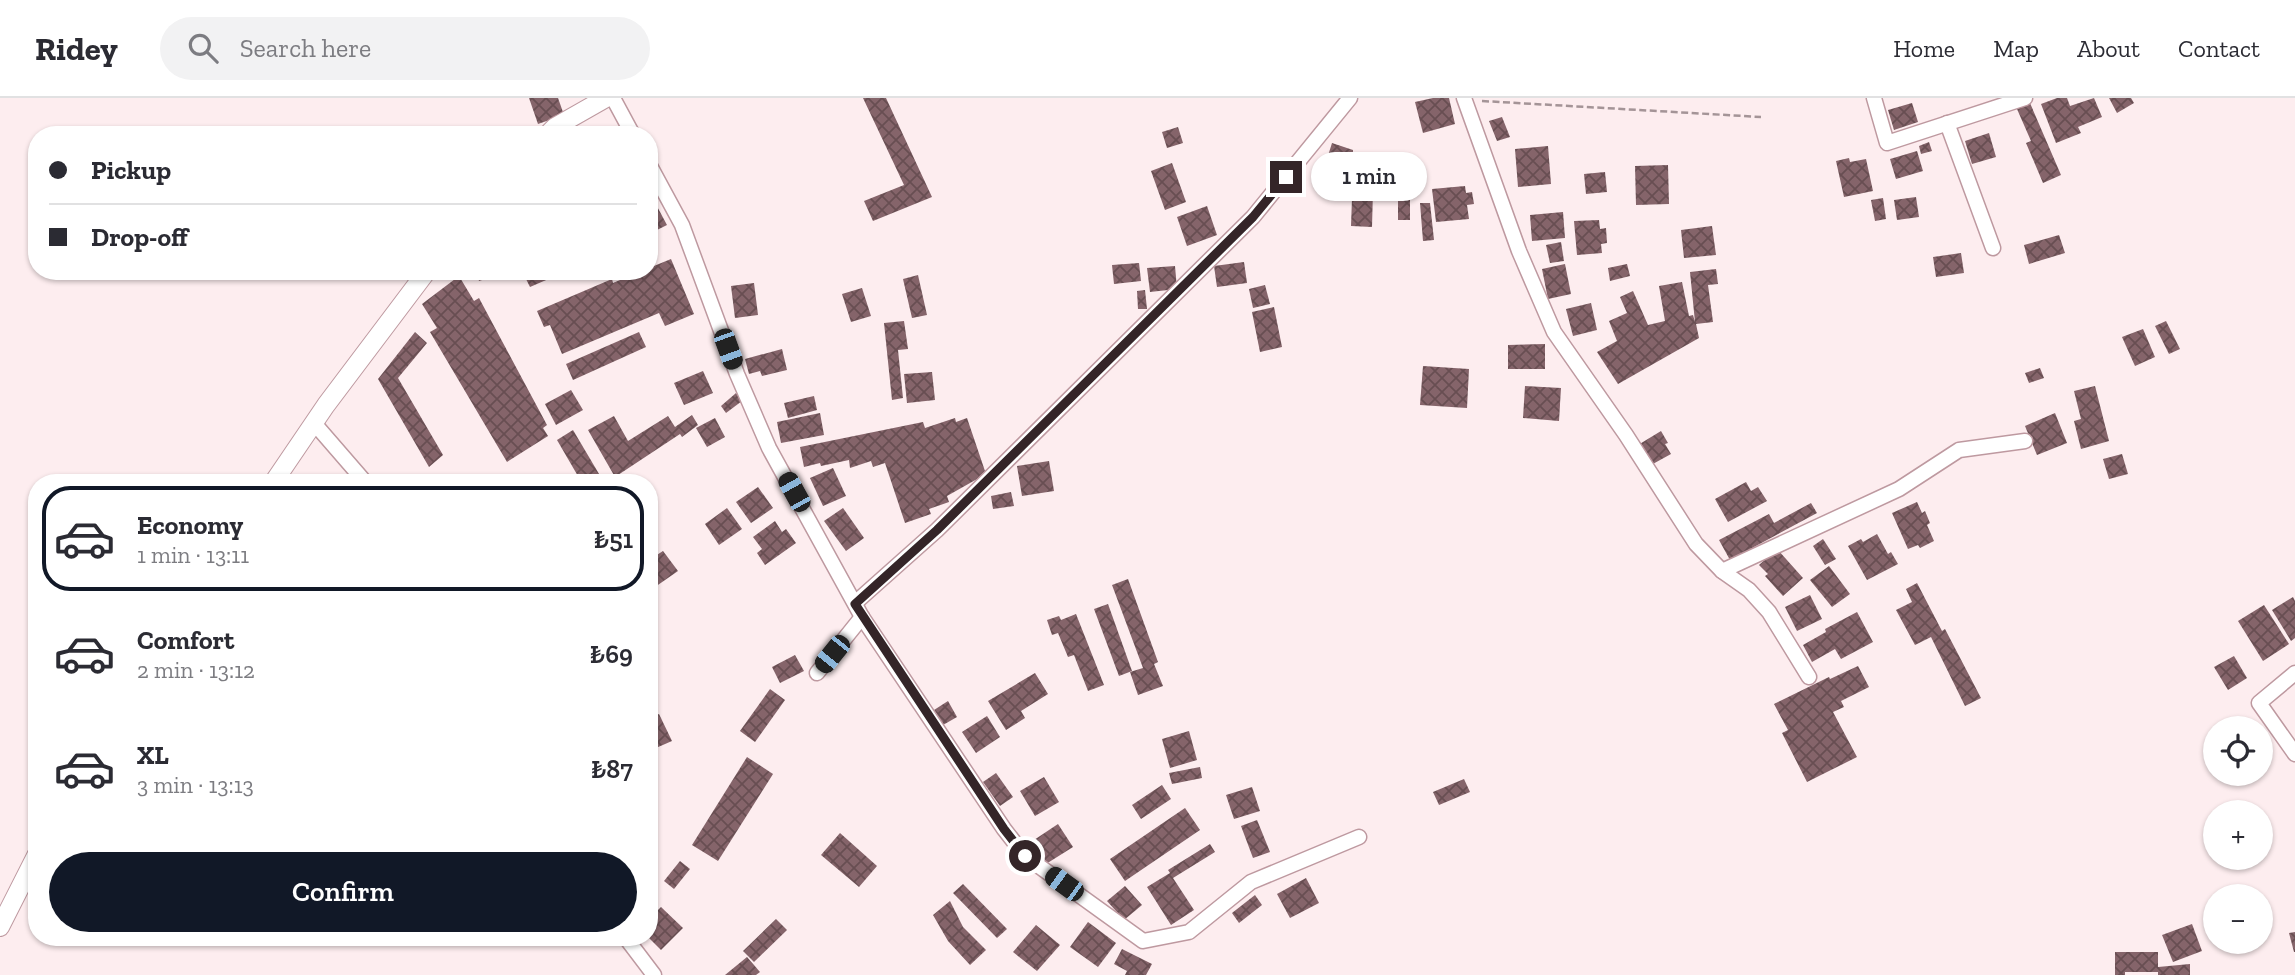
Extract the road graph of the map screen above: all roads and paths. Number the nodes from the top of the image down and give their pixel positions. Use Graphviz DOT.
graph roads {
  1 [pos="606,98"];
  2 [pos="613,98"];
  3 [pos="1350,98"];
  4 [pos="1874,98"];
  5 [pos="2025,98"];
  6 [pos="1464,99"];
  7 [pos="1761,117"];
  8 [pos="1947,123"];
  9 [pos="557,126"];
  10 [pos="628,126"];
  11 [pos="658,181"];
  12 [pos="1993,248"];
  13 [pos="420,280"];
  14 [pos="314,423"];
  15 [pos="2025,441"];
  16 [pos="279,474"];
  17 [pos="358,474"];
  18 [pos="1722,572"];
  19 [pos="855,604"];
  20 [pos="863,617"];
  21 [pos="817,673"];
  22 [pos="2295,673"];
  23 [pos="1809,677"];
  24 [pos="2295,754"];
  25 [pos="1359,837"];
  26 [pos="28,871"];
  27 [pos="0,927"];
  28 [pos="632,946"];
  29 [pos="654,975"];
  1 -- 9 [label="street"];
  2 -- 10 [label="street"];
  3 -- 19 [label="street"];
  4 -- 8 [label="street"];
  5 -- 8 [label="street"];
  6 -- 7 [label="path"];
  6 -- 18 [label="street"];
  8 -- 12 [label="street"];
  11 -- 19 [label="street"];
  13 -- 14 [label="street"];
  14 -- 16 [label="street"];
  14 -- 17 [label="street"];
  15 -- 18 [label="street"];
  18 -- 23 [label="street"];
  19 -- 20 [label="street"];
  20 -- 21 [label="street"];
  20 -- 25 [label="street"];
  22 -- 24 [label="street"];
  26 -- 27 [label="street"];
  28 -- 29 [label="street"];
}
